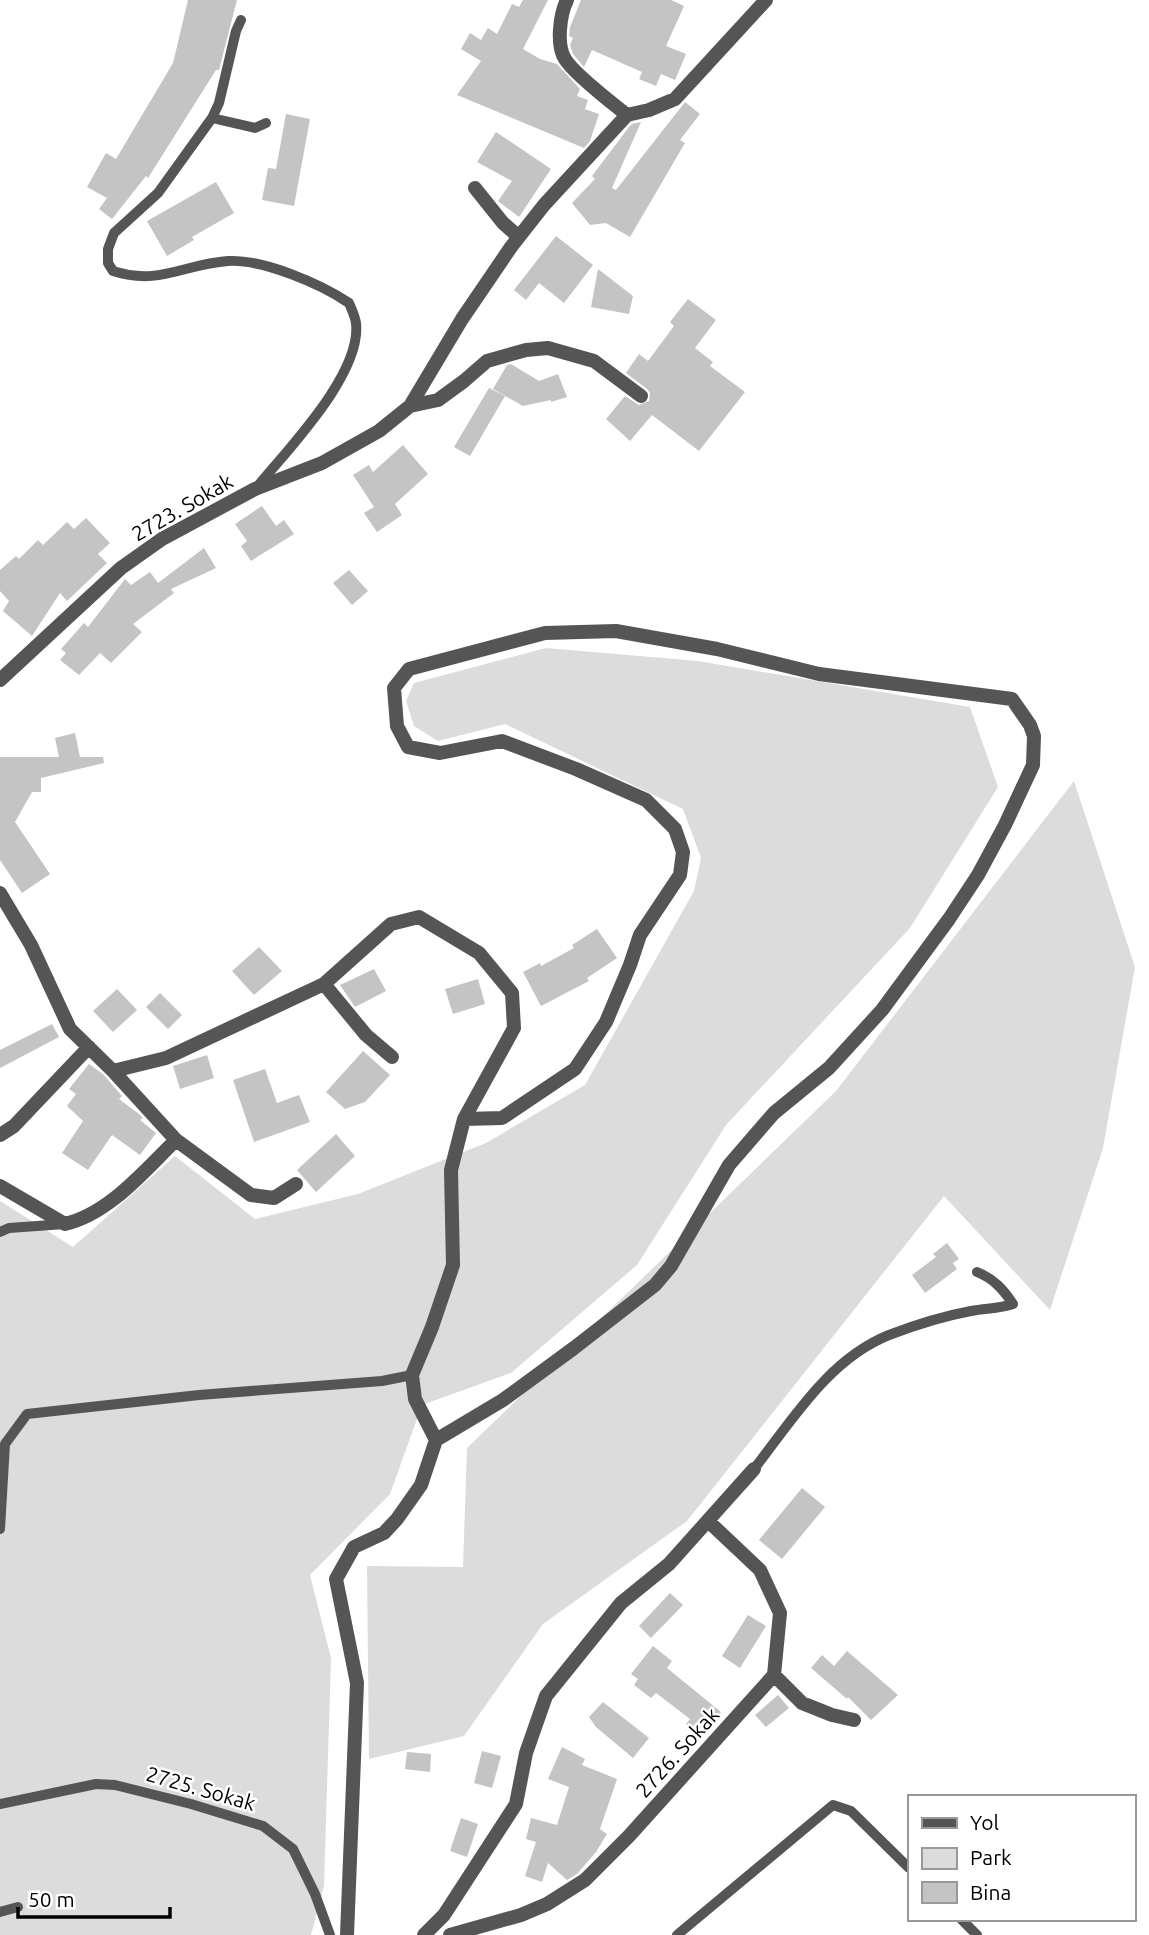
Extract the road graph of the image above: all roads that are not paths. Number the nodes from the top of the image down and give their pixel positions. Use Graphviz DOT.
graph roads {
  1 [pos="568,0"];
  2 [pos="766,0"];
  3 [pos="241,20"];
  4 [pos="627,116"];
  5 [pos="212,118"];
  6 [pos="266,123"];
  7 [pos="475,188"];
  8 [pos="519,237"];
  9 [pos="641,396"];
  10 [pos="410,406"];
  11 [pos="255,489"];
  12 [pos="0,680"];
  13 [pos="0,893"];
  14 [pos="324,984"];
  15 [pos="89,1047"];
  16 [pos="392,1057"];
  17 [pos="114,1071"];
  18 [pos="464,1118"];
  19 [pos="0,1135"];
  20 [pos="176,1140"];
  21 [pos="296,1184"];
  22 [pos="0,1186"];
  23 [pos="65,1224"];
  24 [pos="0,1231"];
  25 [pos="977,1272"];
  26 [pos="412,1375"];
  27 [pos="436,1440"];
  28 [pos="754,1469"];
  29 [pos="708,1521"];
  30 [pos="0,1529"];
  31 [pos="774,1675"];
  32 [pos="854,1720"];
  33 [pos="0,1804"];
  34 [pos="908,1867"];
  35 [pos="18,1907"];
  36 [pos="0,1912"];
  37 [pos="963,1921"];
  38 [pos="330,1935"];
  39 [pos="347,1935"];
  40 [pos="424,1935"];
  41 [pos="450,1935"];
  42 [pos="677,1935"];
  43 [pos="977,1935"];
  1 -- 4 [label="street"];
  2 -- 4 [label="street, 2723. Sokak"];
  3 -- 5 [label="lane"];
  4 -- 8 [label="street, 2723. Sokak"];
  5 -- 6 [label="lane"];
  5 -- 11 [label="lane"];
  7 -- 8 [label="street"];
  8 -- 10 [label="street, 2723. Sokak"];
  9 -- 10 [label="street, 2723. Sokak"];
  10 -- 11 [label="street, 2723. Sokak"];
  11 -- 12 [label="street, 2723. Sokak"];
  13 -- 15 [label="street"];
  14 -- 16 [label="street"];
  14 -- 17 [label="street"];
  14 -- 18 [label="street"];
  15 -- 17 [label="street"];
  15 -- 19 [label="street"];
  17 -- 20 [label="street"];
  18 -- 26 [label="street"];
  18 -- 27 [label="street"];
  20 -- 21 [label="street"];
  20 -- 23 [label="street"];
  22 -- 23 [label="street"];
  23 -- 24 [label="lane"];
  25 -- 28 [label="lane"];
  26 -- 27 [label="street"];
  26 -- 30 [label="lane"];
  27 -- 39 [label="street"];
  28 -- 29 [label="street"];
  29 -- 31 [label="street"];
  29 -- 40 [label="street"];
  31 -- 32 [label="street"];
  31 -- 41 [label="street, 2726. Sokak"];
  33 -- 38 [label="lane, 2725. Sokak"];
  34 -- 42 [label="lane"];
  35 -- 36 [label="lane"];
  37 -- 43 [label="lane"];
}
